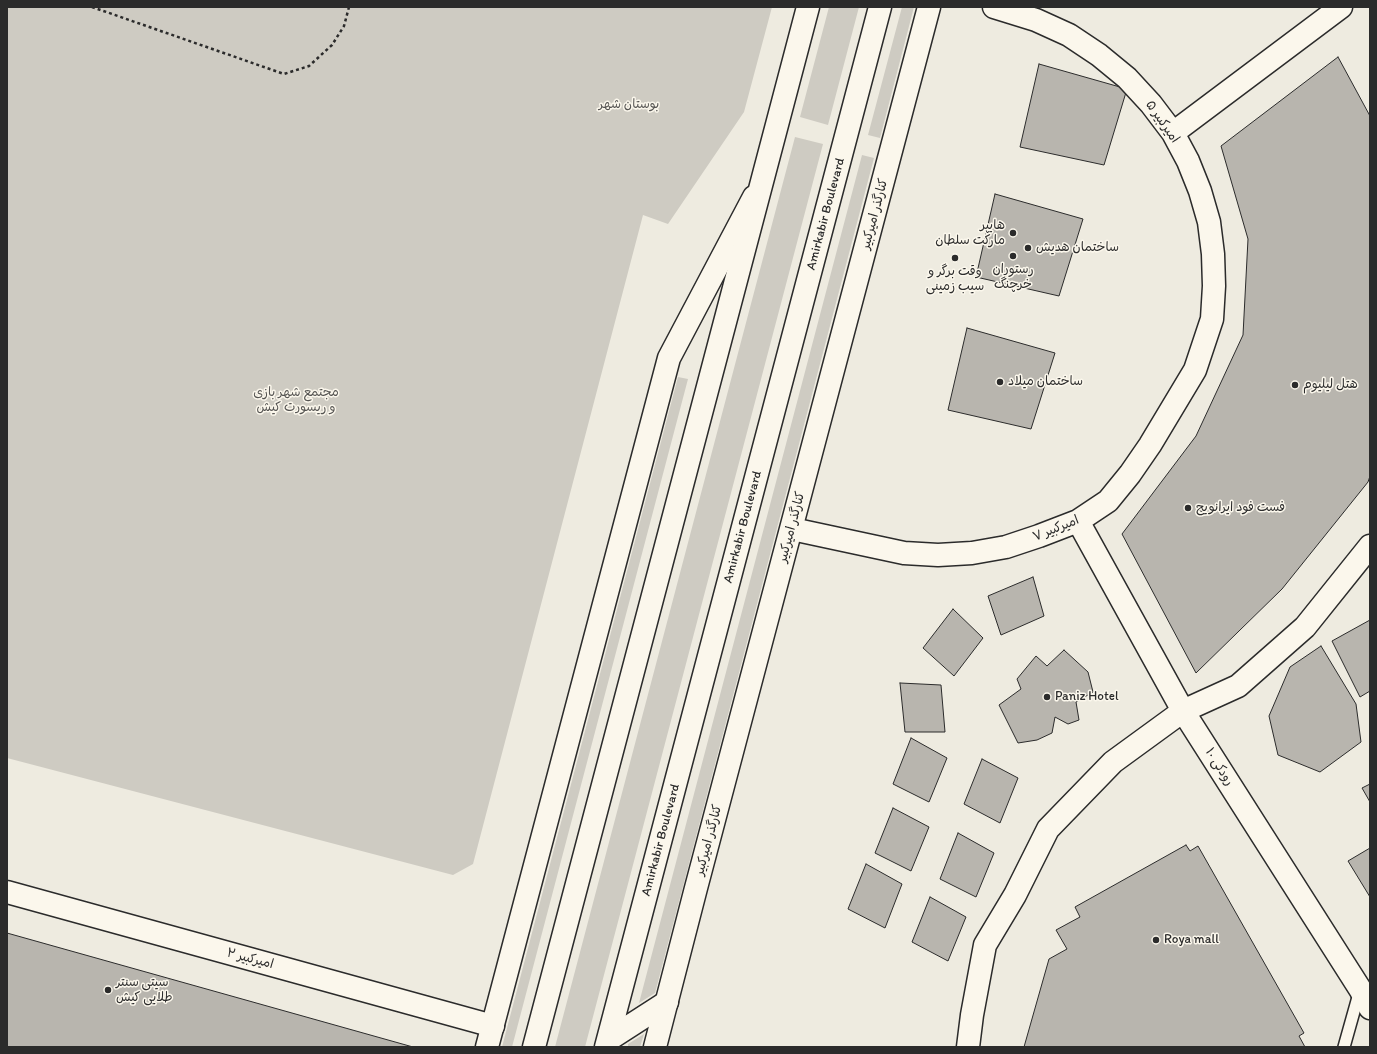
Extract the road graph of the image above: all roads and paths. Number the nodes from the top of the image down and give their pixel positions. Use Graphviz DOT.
graph roads {
  1 [pos="92,7"];
  2 [pos="349,7"];
  3 [pos="808,7"];
  4 [pos="880,7"];
  5 [pos="929,7"];
  6 [pos="994,7"];
  7 [pos="1341,7"];
  8 [pos="1173,133"];
  9 [pos="762,182"];
  10 [pos="1212,319"];
  11 [pos="1078,521"];
  12 [pos="792,529"];
  13 [pos="1370,546"];
  14 [pos="1183,711"];
  15 [pos="7,892"];
  16 [pos="1365,999"];
  17 [pos="667,1002"];
  18 [pos="492,1026"];
  19 [pos="607,1044"];
  20 [pos="487,1047"];
  21 [pos="534,1047"];
  22 [pos="655,1047"];
  23 [pos="968,1047"];
  24 [pos="1344,1047"];
  1 -- 2 [label="path"];
  3 -- 9 [label="street"];
  4 -- 19 [label="street, Amirkabir Boulevard"];
  5 -- 12 [label="street, کنارگذر امیرکبیر"];
  6 -- 8 [label="street, امیرکبیر ۵"];
  7 -- 8 [label="street"];
  8 -- 10 [label="street, امیرکبیر ۵"];
  9 -- 18 [label="street"];
  9 -- 21 [label="street"];
  10 -- 11 [label="street, امیرکبیر ۷"];
  11 -- 12 [label="street, امیرکبیر ۷"];
  11 -- 14 [label="street, رودکی ۱۰"];
  12 -- 17 [label="street, کنارگذر امیرکبیر"];
  13 -- 14 [label="street"];
  14 -- 16 [label="street, رودکی ۱۰"];
  14 -- 23 [label="street"];
  15 -- 18 [label="street, امیرکبیر ۲"];
  16 -- 24 [label="lane"];
  17 -- 19 [label="street"];
  17 -- 22 [label="street, کنارگذر امیرکبیر"];
  18 -- 20 [label="street"];
}
